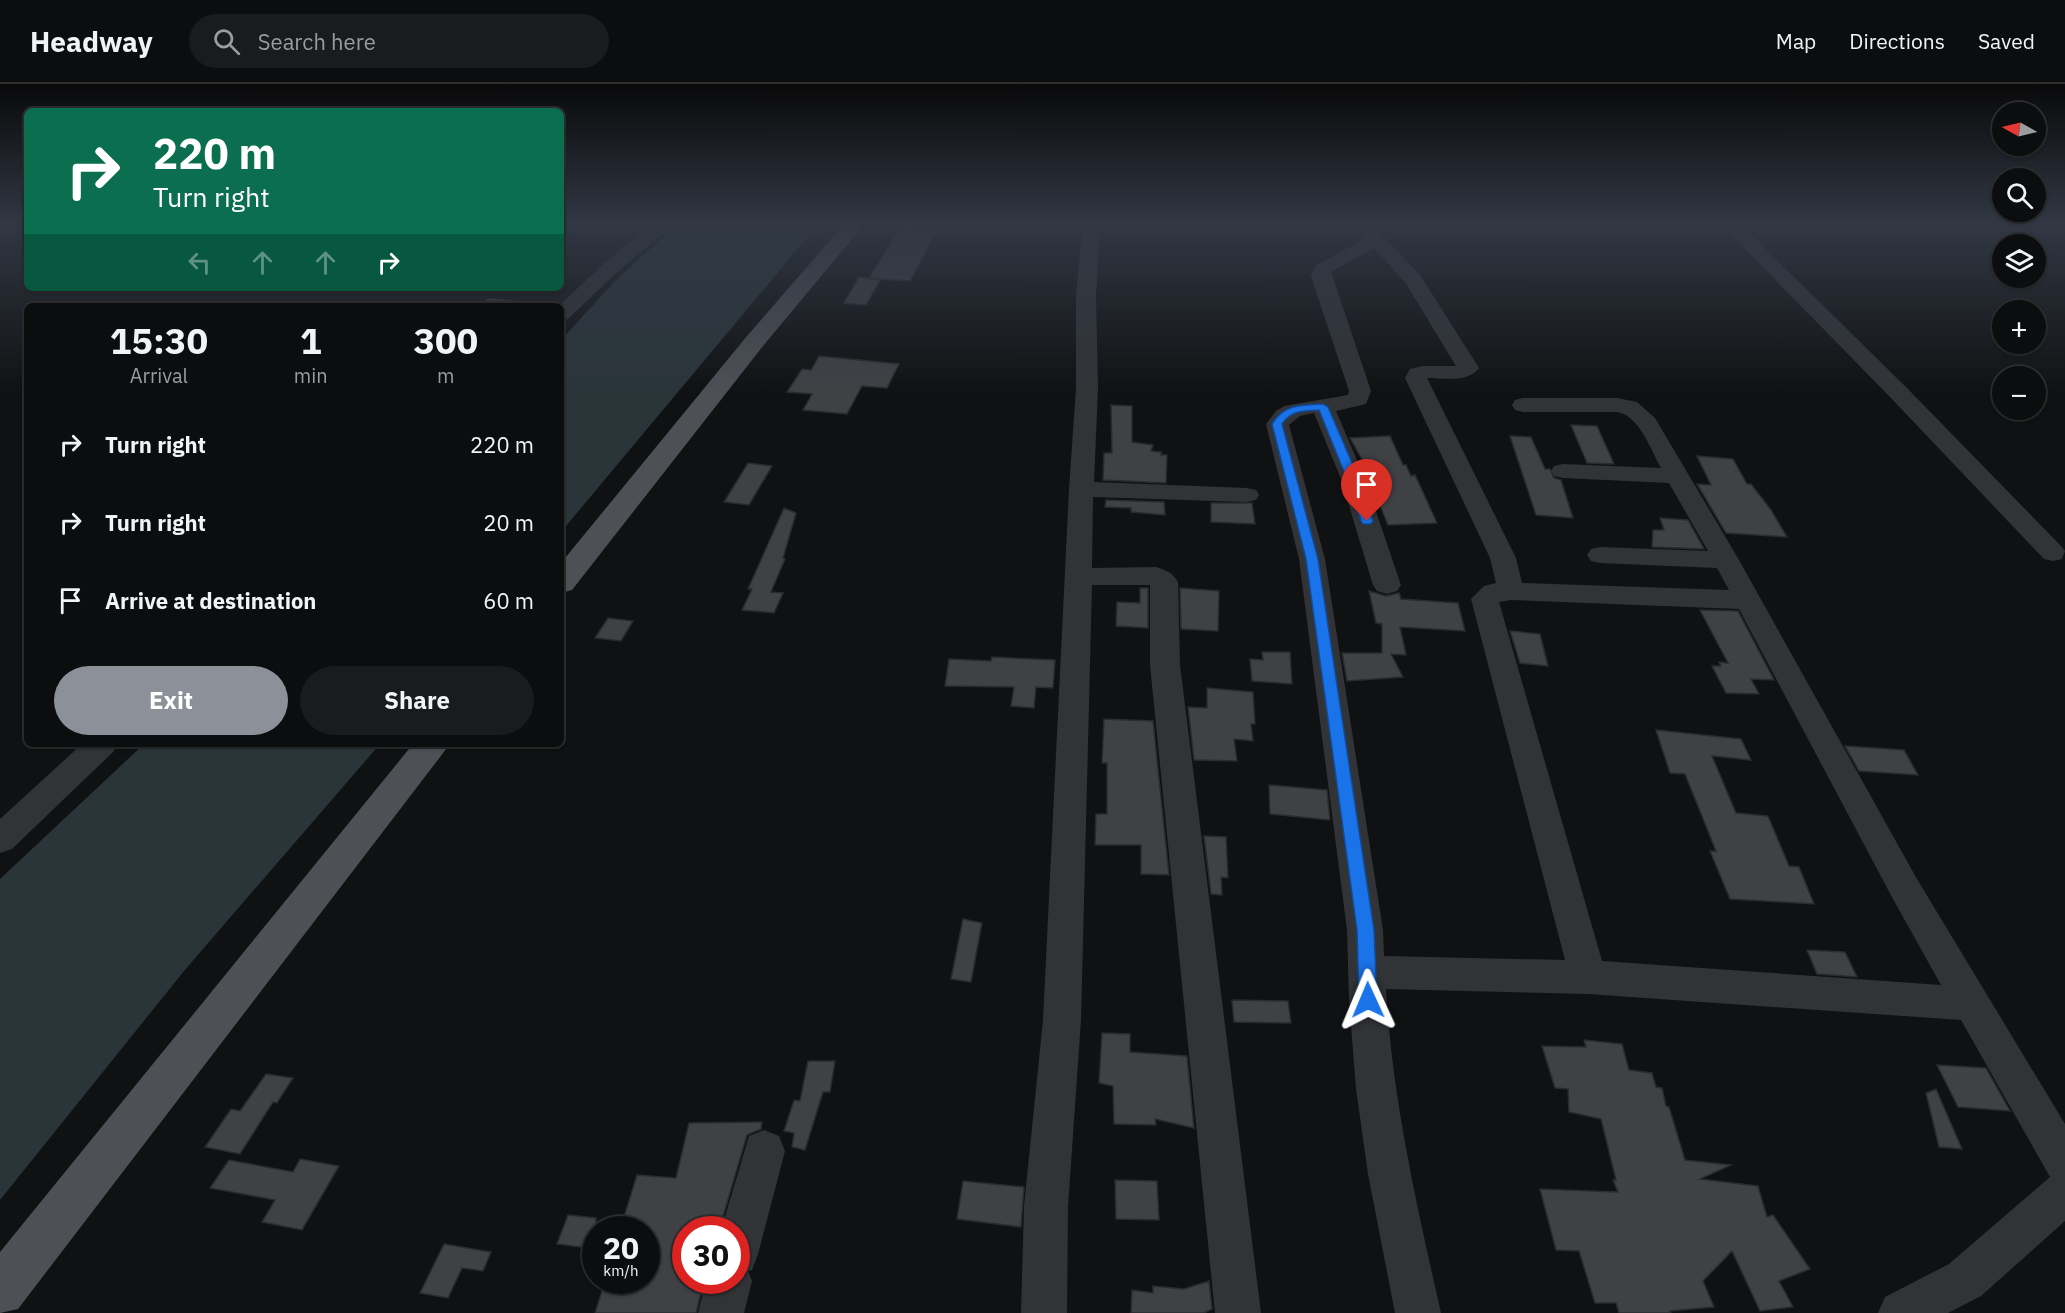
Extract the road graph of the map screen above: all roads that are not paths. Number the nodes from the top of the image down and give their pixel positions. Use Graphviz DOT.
graph roads {
  1 [pos="597,279"];
  2 [pos="807,279"];
  3 [pos="1087,279"];
  4 [pos="1322,279"];
  5 [pos="1413,279"];
  6 [pos="1785,279"];
  7 [pos="489,301"];
  8 [pos="507,303"];
  9 [pos="564,310"];
  10 [pos="1523,405"];
  11 [pos="1323,407"];
  12 [pos="1563,471"];
  13 [pos="1677,476"];
  14 [pos="1082,489"];
  15 [pos="1247,495"];
  16 [pos="2053,553"];
  17 [pos="1600,555"];
  18 [pos="1726,560"];
  19 [pos="1079,577"];
  20 [pos="564,579"];
  21 [pos="1388,585"];
  22 [pos="1511,591"];
  23 [pos="1746,600"];
  24 [pos="99,747"];
  25 [pos="431,747"];
  26 [pos="0,839"];
  27 [pos="1368,972"];
  28 [pos="1588,977"];
  29 [pos="1972,1004"];
  30 [pos="764,1151"];
  31 [pos="2065,1163"];
  32 [pos="2065,1192"];
  33 [pos="746,1216"];
  34 [pos="0,1291"];
  35 [pos="726,1294"];
  36 [pos="721,1313"];
  37 [pos="1044,1313"];
  38 [pos="1239,1313"];
  39 [pos="1418,1313"];
  40 [pos="1901,1313"];
  1 -- 9 [label="street"];
  2 -- 20 [label="main road"];
  3 -- 14 [label="street"];
  4 -- 11 [label="street"];
  5 -- 22 [label="street"];
  6 -- 16 [label="street"];
  7 -- 8 [label="lane"];
  10 -- 13 [label="street"];
  11 -- 21 [label="street"];
  11 -- 27 [label="street"];
  12 -- 13 [label="street"];
  13 -- 18 [label="street"];
  14 -- 15 [label="street"];
  14 -- 19 [label="street"];
  17 -- 18 [label="street"];
  18 -- 23 [label="street"];
  19 -- 37 [label="street"];
  19 -- 38 [label="street"];
  22 -- 23 [label="street"];
  22 -- 28 [label="street"];
  23 -- 29 [label="street"];
  24 -- 26 [label="street"];
  25 -- 34 [label="main road"];
  27 -- 28 [label="street"];
  27 -- 39 [label="street"];
  28 -- 29 [label="street"];
  29 -- 31 [label="street"];
  30 -- 33 [label="street"];
  32 -- 40 [label="street"];
  35 -- 36 [label="street"];
}
